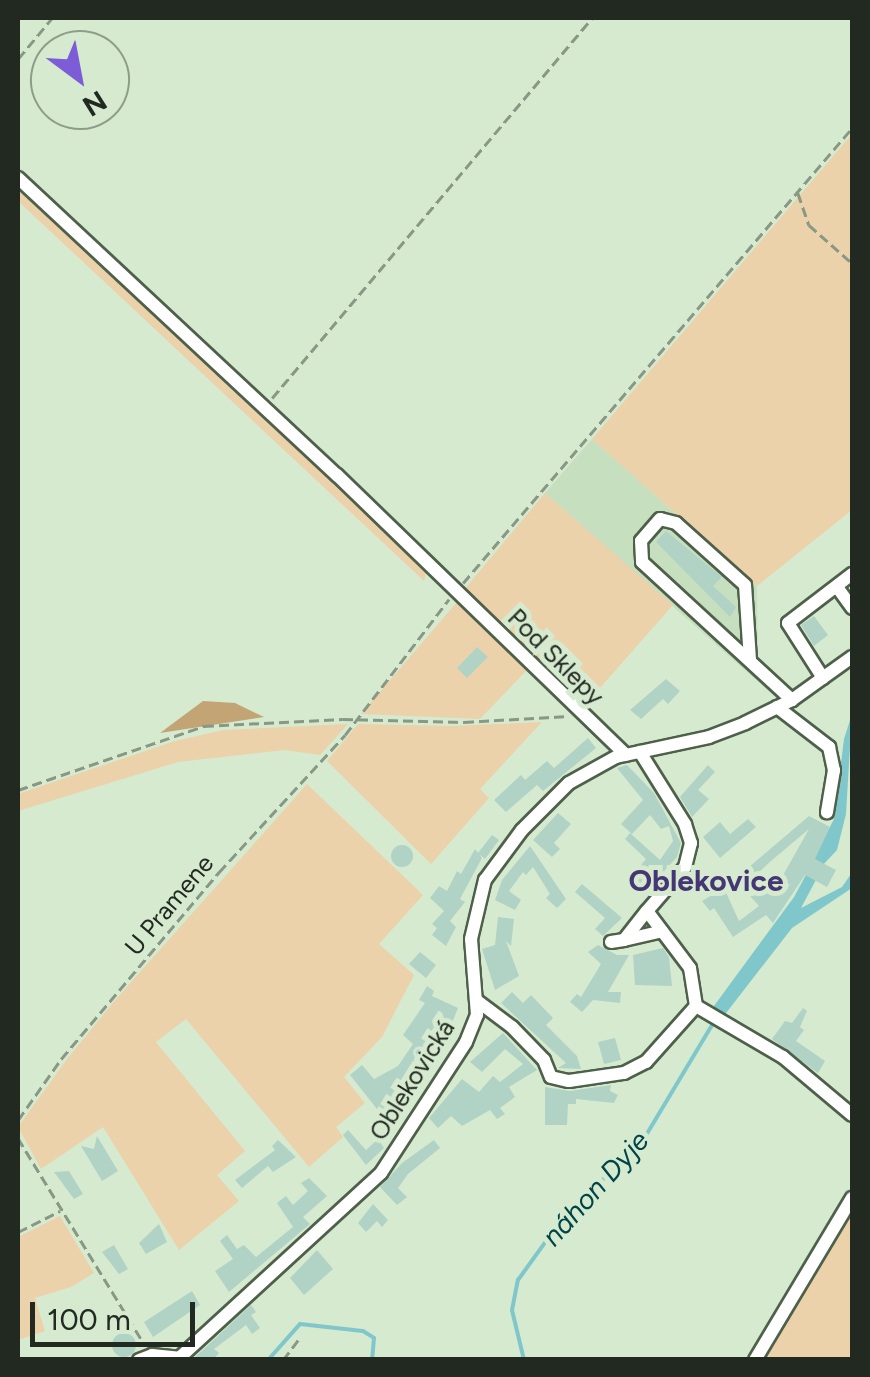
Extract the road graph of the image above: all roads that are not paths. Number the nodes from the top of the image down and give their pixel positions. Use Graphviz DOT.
graph roads {
  1 [pos="18,178"];
  2 [pos="852,574"];
  3 [pos="837,586"];
  4 [pos="852,608"];
  5 [pos="852,657"];
  6 [pos="750,660"];
  7 [pos="823,678"];
  8 [pos="792,700"];
  9 [pos="777,706"];
  10 [pos="633,754"];
  11 [pos="826,812"];
  12 [pos="646,911"];
  13 [pos="662,931"];
  14 [pos="476,1000"];
  15 [pos="702,1009"];
  16 [pos="852,1115"];
  17 [pos="852,1198"];
  18 [pos="146,1357"];
  19 [pos="178,1359"];
  20 [pos="755,1360"];
  1 -- 10 [label="street, Pod Sklepy"];
  2 -- 3 [label="street"];
  3 -- 4 [label="street"];
  3 -- 7 [label="street"];
  5 -- 7 [label="street, Oblekovická"];
  6 -- 6 [label="street"];
  6 -- 8 [label="street"];
  7 -- 8 [label="street, Oblekovická"];
  8 -- 9 [label="street, Oblekovická"];
  9 -- 10 [label="street, Oblekovická"];
  9 -- 11 [label="street"];
  10 -- 12 [label="street, Pod Sklepy"];
  10 -- 14 [label="street, Oblekovická"];
  12 -- 13 [label="street"];
  12 -- 13 [label="street"];
  13 -- 15 [label="street"];
  14 -- 15 [label="street"];
  14 -- 19 [label="street, Oblekovická"];
  15 -- 16 [label="street"];
  17 -- 20 [label="street"];
  18 -- 19 [label="street, Oblekovická"];
}
